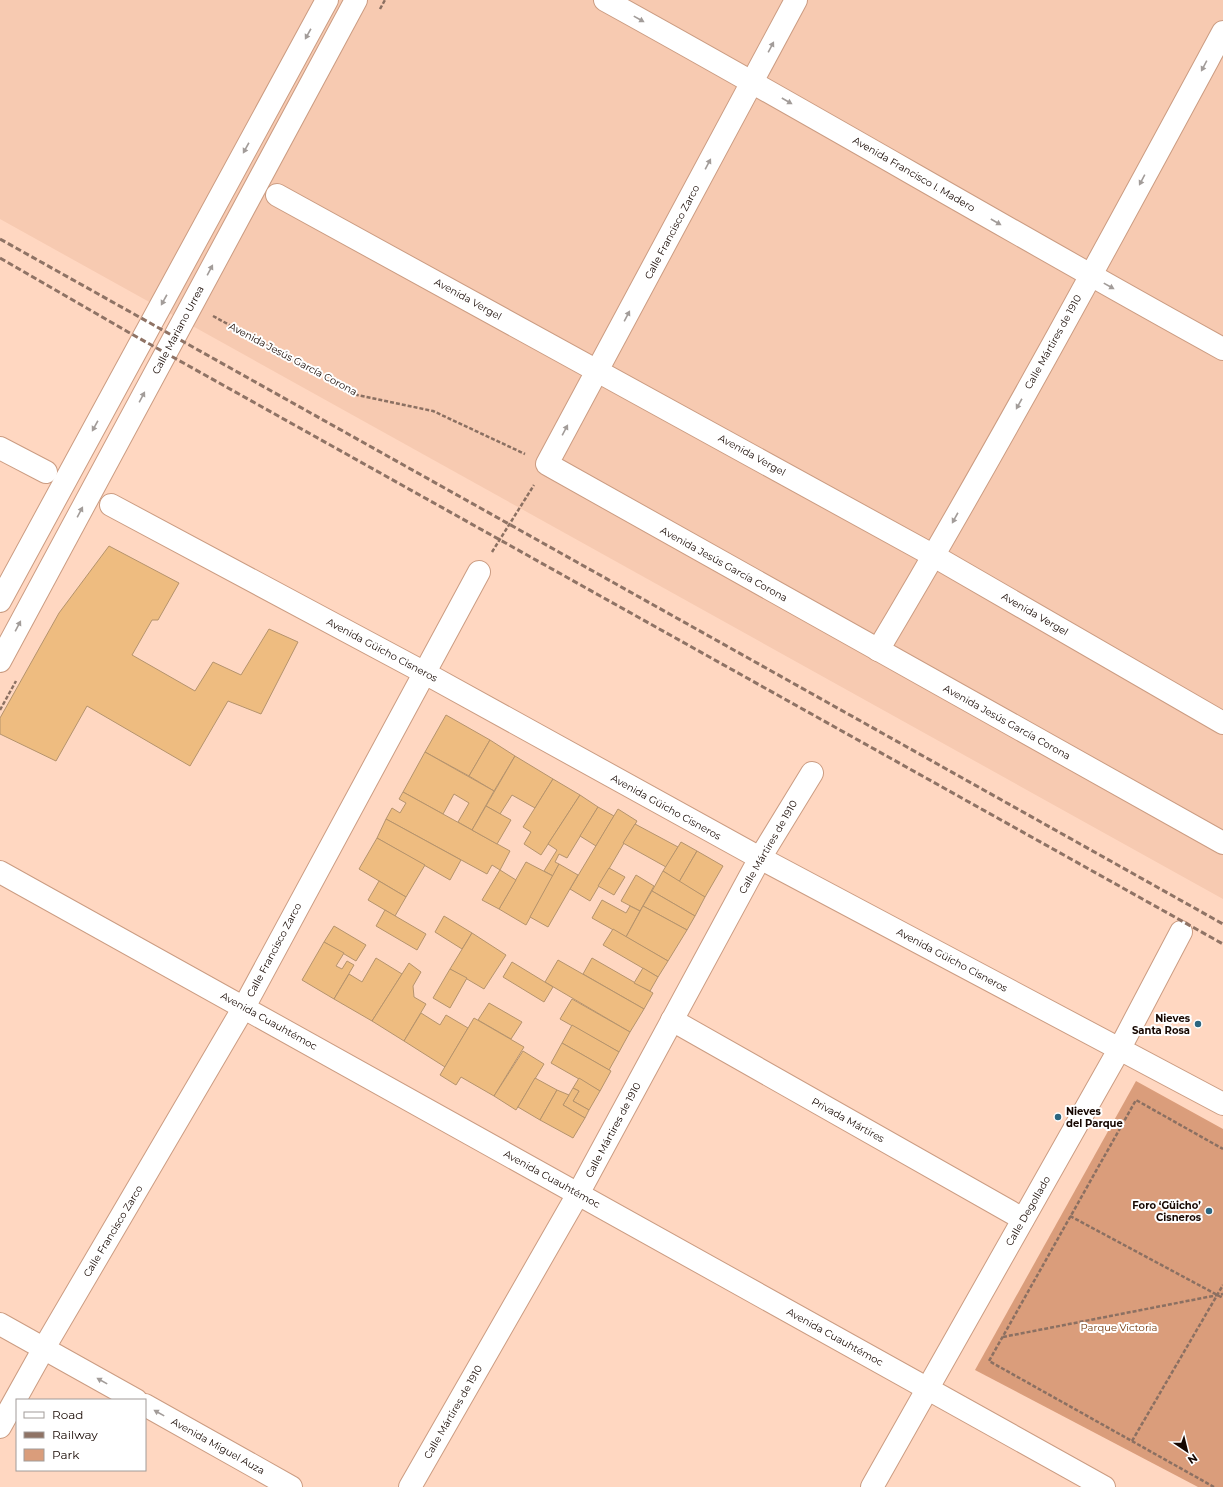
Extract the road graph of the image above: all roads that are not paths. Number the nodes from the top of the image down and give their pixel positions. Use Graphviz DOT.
graph roads {
  1 [pos="327,0"];
  2 [pos="605,0"];
  3 [pos="796,0"];
  4 [pos="355,4"];
  5 [pos="1223,32"];
  6 [pos="753,81"];
  7 [pos="277,195"];
  8 [pos="1090,276"];
  9 [pos="1223,349"];
  10 [pos="598,370"];
  11 [pos="0,448"];
  12 [pos="547,464"];
  13 [pos="46,472"];
  14 [pos="111,506"];
  15 [pos="934,556"];
  16 [pos="479,572"];
  17 [pos="0,600"];
  18 [pos="878,650"];
  19 [pos="0,660"];
  20 [pos="423,672"];
  21 [pos="1223,723"];
  22 [pos="812,773"];
  23 [pos="1222,851"];
  24 [pos="760,858"];
  25 [pos="0,872"];
  26 [pos="1181,932"];
  27 [pos="244,1007"];
  28 [pos="672,1020"];
  29 [pos="1120,1048"];
  30 [pos="1223,1104"];
  31 [pos="578,1194"];
  32 [pos="1023,1219"];
  33 [pos="0,1324"];
  34 [pos="44,1348"];
  35 [pos="927,1388"];
  36 [pos="134,1399"];
  37 [pos="146,1406"];
  38 [pos="0,1427"];
  39 [pos="291,1487"];
  40 [pos="410,1487"];
  41 [pos="872,1487"];
  42 [pos="1104,1487"];
  1 -- 17 [label="street, one-way"];
  2 -- 6 [label="street, Avenida Francisco I. Madero, one-way"];
  6 -- 3 [label="street, Calle Francisco Zarco, one-way"];
  19 -- 4 [label="street, Calle Mariano Urrea, one-way"];
  5 -- 8 [label="street, Calle Mártires de 1910, one-way"];
  6 -- 8 [label="street, Avenida Francisco I. Madero, one-way"];
  10 -- 6 [label="street, Calle Francisco Zarco, one-way"];
  7 -- 10 [label="street, Avenida Vergel"];
  8 -- 9 [label="street, Avenida Francisco I. Madero, one-way"];
  8 -- 15 [label="street, Calle Mártires de 1910, one-way"];
  12 -- 10 [label="street, Calle Francisco Zarco, one-way"];
  10 -- 15 [label="street, Avenida Vergel"];
  11 -- 13 [label="street"];
  12 -- 18 [label="street, Avenida Jesús García Corona"];
  14 -- 20 [label="street, Avenida Güicho Cisneros"];
  15 -- 18 [label="street, Calle Mártires de 1910"];
  15 -- 21 [label="street, Avenida Vergel"];
  16 -- 20 [label="street, Calle Francisco Zarco"];
  18 -- 23 [label="street, Avenida Jesús García Corona"];
  20 -- 24 [label="street, Avenida Güicho Cisneros"];
  20 -- 27 [label="street, Calle Francisco Zarco"];
  22 -- 24 [label="street, Calle Mártires de 1910"];
  24 -- 28 [label="street, Calle Mártires de 1910"];
  24 -- 29 [label="street, Avenida Güicho Cisneros"];
  25 -- 27 [label="street, Avenida Cuauhtémoc"];
  26 -- 29 [label="street, Calle Degollado"];
  27 -- 31 [label="street, Avenida Cuauhtémoc"];
  27 -- 34 [label="street, Calle Francisco Zarco"];
  28 -- 31 [label="street, Calle Mártires de 1910"];
  28 -- 32 [label="street, Privada Mártires"];
  29 -- 30 [label="street, Avenida Güicho Cisneros"];
  29 -- 32 [label="street, Calle Degollado"];
  31 -- 35 [label="street, Avenida Cuauhtémoc"];
  31 -- 40 [label="street, Calle Mártires de 1910"];
  32 -- 35 [label="street, Calle Degollado"];
  33 -- 34 [label="street"];
  36 -- 34 [label="street, one-way"];
  34 -- 38 [label="street, Calle Francisco Zarco"];
  35 -- 41 [label="street, Calle Degollado"];
  35 -- 42 [label="street, Avenida Cuauhtémoc"];
  39 -- 37 [label="street, Avenida Miguel Auza, one-way"];
}
